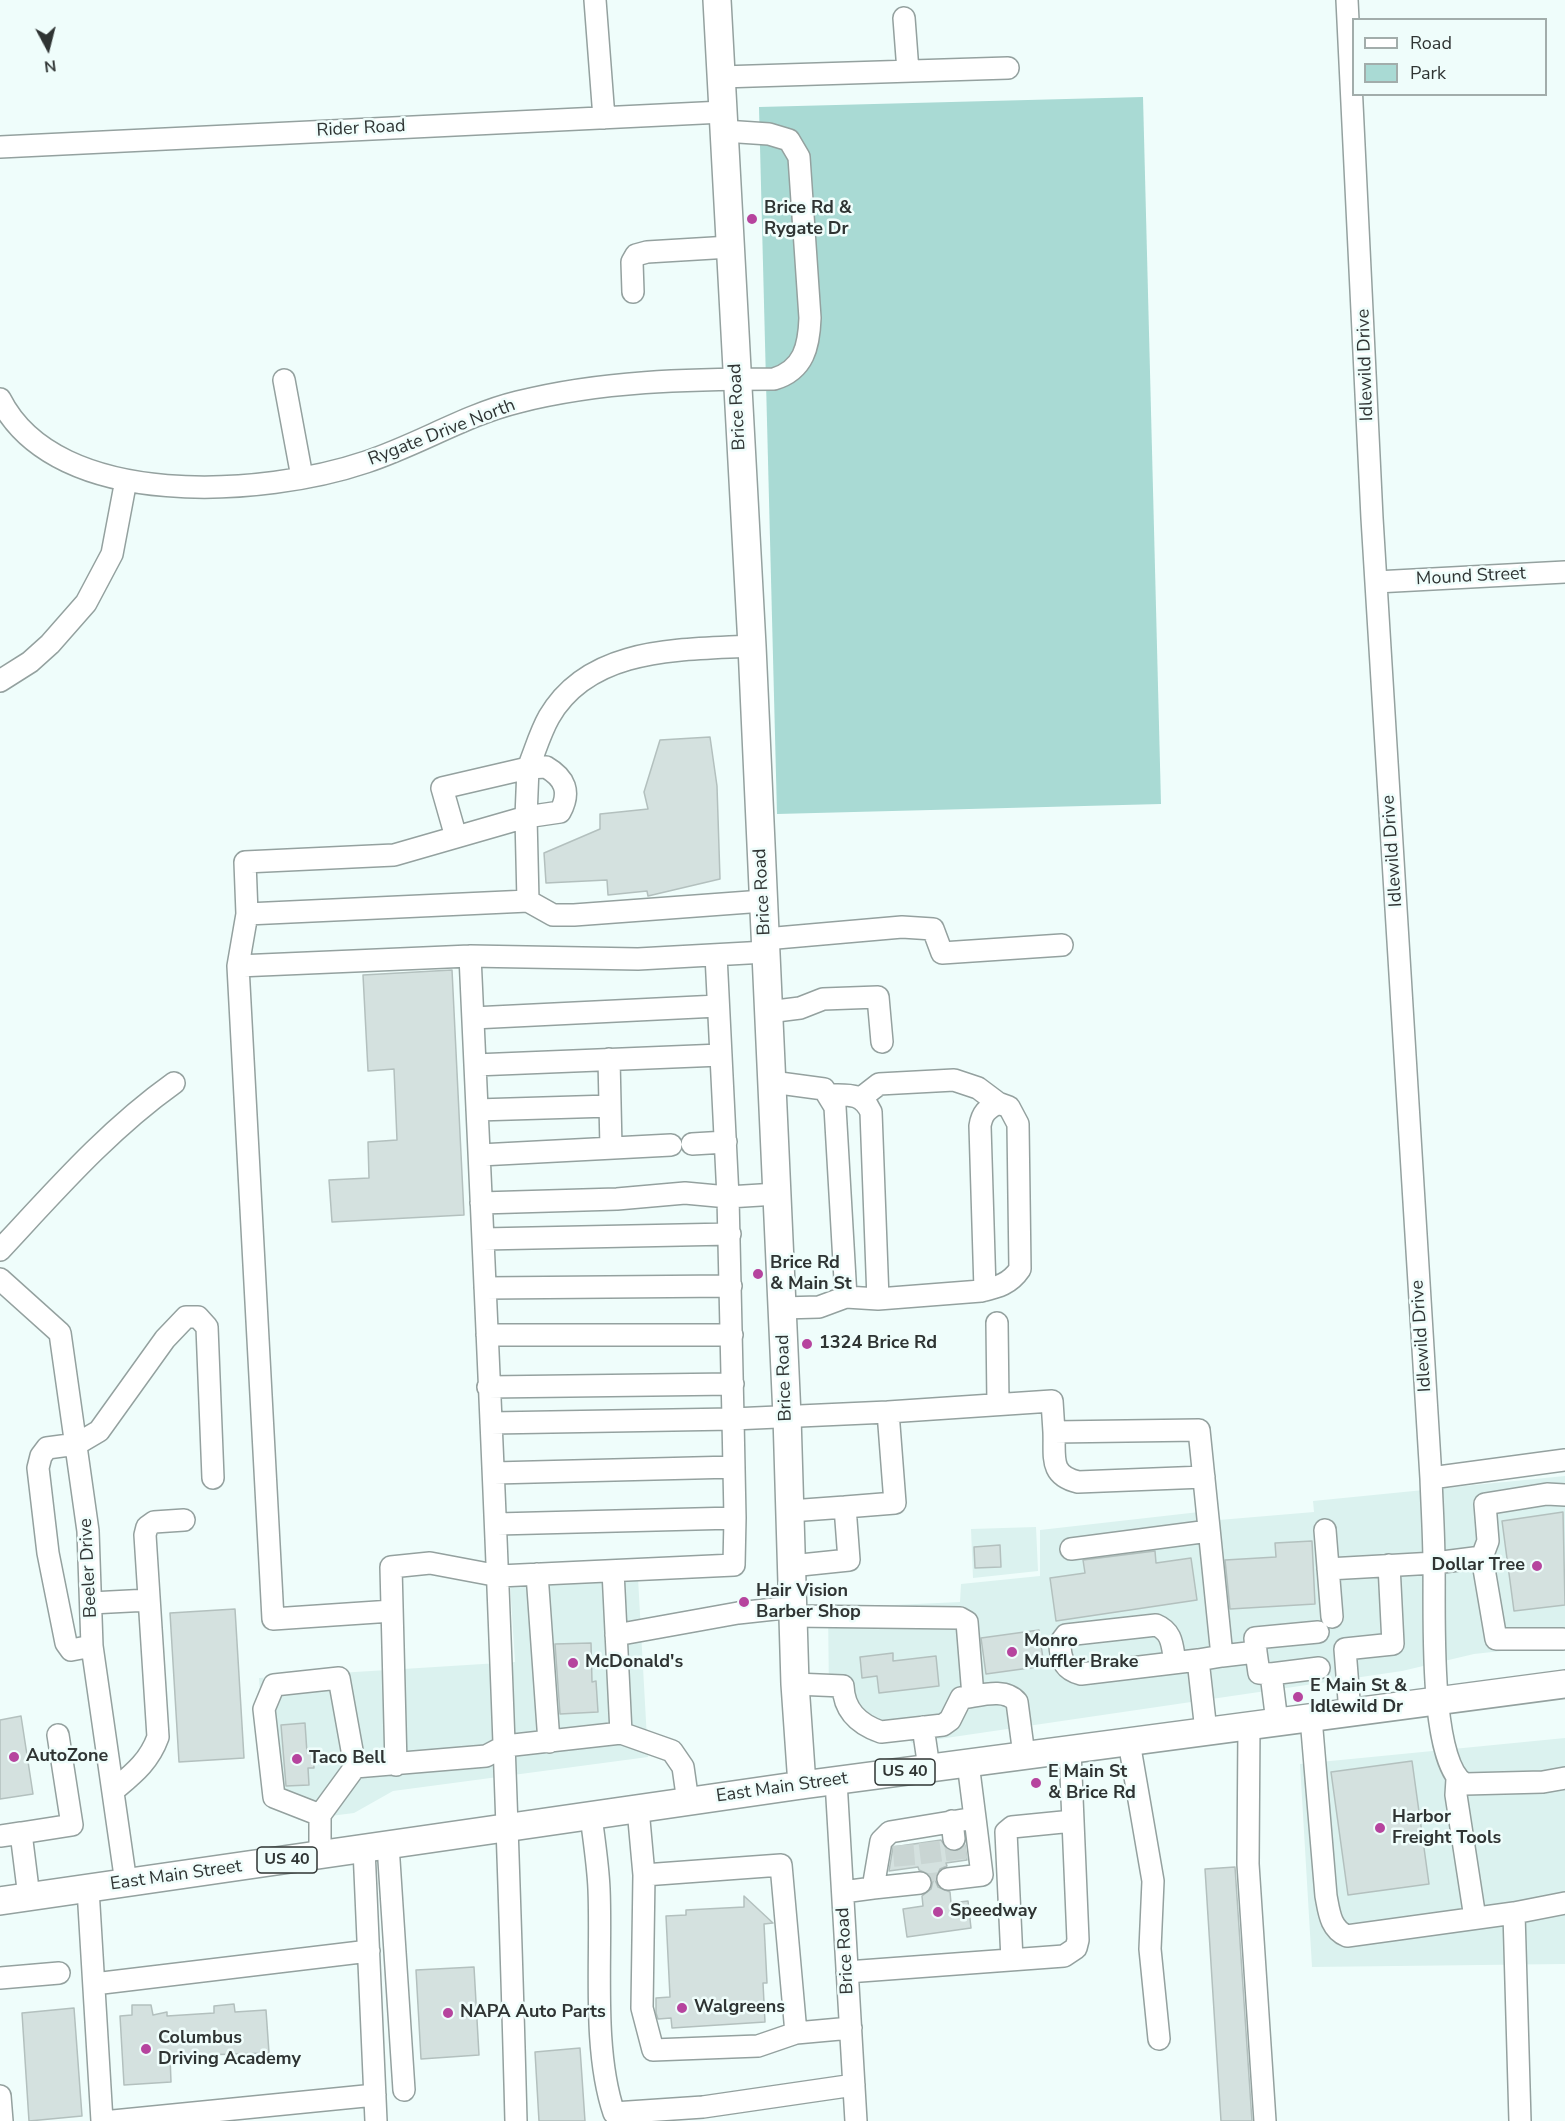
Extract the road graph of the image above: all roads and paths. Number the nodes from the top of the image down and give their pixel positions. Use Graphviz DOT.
graph roads {
  1 [pos="596,0"];
  2 [pos="717,0"];
  3 [pos="1347,0"];
  4 [pos="904,18"];
  5 [pos="1008,68"];
  6 [pos="908,71"];
  7 [pos="721,77"];
  8 [pos="604,118"];
  9 [pos="723,121"];
  10 [pos="0,147"];
  11 [pos="730,247"];
  12 [pos="633,292"];
  13 [pos="736,379"];
  14 [pos="284,380"];
  15 [pos="0,399"];
  16 [pos="302,477"];
  17 [pos="126,480"];
  18 [pos="1565,572"];
  19 [pos="1376,582"];
  20 [pos="752,646"];
  21 [pos="0,681"];
  22 [pos="528,768"];
  23 [pos="526,817"];
  24 [pos="456,837"];
  25 [pos="528,901"];
  26 [pos="764,901"];
  27 [pos="247,914"];
  28 [pos="765,945"];
  29 [pos="1062,945"];
  30 [pos="716,955"];
  31 [pos="470,956"];
  32 [pos="238,966"];
  33 [pos="718,1006"];
  34 [pos="768,1012"];
  35 [pos="472,1018"];
  36 [pos="882,1042"];
  37 [pos="721,1055"];
  38 [pos="609,1059"];
  39 [pos="475,1065"];
  40 [pos="772,1082"];
  41 [pos="174,1083"];
  42 [pos="828,1095"];
  43 [pos="861,1098"];
  44 [pos="998,1103"];
  45 [pos="610,1106"];
  46 [pos="477,1110"];
  47 [pos="726,1142"];
  48 [pos="611,1148"];
  49 [pos="480,1155"];
  50 [pos="777,1194"];
  51 [pos="728,1197"];
  52 [pos="481,1203"];
  53 [pos="730,1234"];
  54 [pos="483,1239"];
  55 [pos="0,1250"];
  56 [pos="0,1279"];
  57 [pos="731,1286"];
  58 [pos="485,1288"];
  59 [pos="986,1290"];
  60 [pos="846,1297"];
  61 [pos="878,1299"];
  62 [pos="782,1308"];
  63 [pos="997,1323"];
  64 [pos="487,1335"];
  65 [pos="732,1335"];
  66 [pos="733,1384"];
  67 [pos="488,1388"];
  68 [pos="998,1404"];
  69 [pos="888,1412"];
  70 [pos="787,1416"];
  71 [pos="733,1419"];
  72 [pos="490,1423"];
  73 [pos="1054,1432"];
  74 [pos="77,1444"];
  75 [pos="1565,1460"];
  76 [pos="734,1467"];
  77 [pos="494,1473"];
  78 [pos="1204,1477"];
  79 [pos="213,1478"];
  80 [pos="1431,1478"];
  81 [pos="1565,1495"];
  82 [pos="845,1507"];
  83 [pos="790,1511"];
  84 [pos="735,1518"];
  85 [pos="184,1520"];
  86 [pos="497,1524"];
  87 [pos="1325,1530"];
  88 [pos="1209,1531"];
  89 [pos="1071,1549"];
  90 [pos="1482,1557"];
  91 [pos="1434,1563"];
  92 [pos="1389,1565"];
  93 [pos="792,1566"];
  94 [pos="1328,1569"];
  95 [pos="613,1571"];
  96 [pos="537,1574"];
  97 [pos="499,1576"];
  98 [pos="149,1600"];
  99 [pos="91,1603"];
  100 [pos="392,1611"];
  101 [pos="793,1611"];
  102 [pos="616,1635"];
  103 [pos="1564,1643"];
  104 [pos="92,1646"];
  105 [pos="1256,1652"];
  106 [pos="1222,1656"];
  107 [pos="1198,1660"];
  108 [pos="1175,1662"];
  109 [pos="1319,1668"];
  110 [pos="1271,1674"];
  111 [pos="795,1684"];
  112 [pos="1565,1684"];
  113 [pos="973,1696"];
  114 [pos="1437,1701"];
  115 [pos="1350,1713"];
  116 [pos="1311,1718"];
  117 [pos="1277,1722"];
  118 [pos="1249,1726"];
  119 [pos="923,1727"];
  120 [pos="1206,1731"];
  121 [pos="621,1733"];
  122 [pos="58,1735"];
  123 [pos="549,1742"];
  124 [pos="1129,1742"];
  125 [pos="505,1746"];
  126 [pos="1070,1750"];
  127 [pos="1024,1755"];
  128 [pos="968,1763"];
  129 [pos="396,1765"];
  130 [pos="355,1767"];
  131 [pos="929,1768"];
  132 [pos="1457,1779"];
  133 [pos="1565,1779"];
  134 [pos="836,1781"];
  135 [pos="802,1785"];
  136 [pos="113,1791"];
  137 [pos="688,1802"];
  138 [pos="638,1809"];
  139 [pos="320,1815"];
  140 [pos="591,1816"];
  141 [pos="975,1818"];
  142 [pos="1073,1821"];
  143 [pos="509,1828"];
  144 [pos="10,1834"];
  145 [pos="376,1847"];
  146 [pos="320,1855"];
  147 [pos="955,1873"];
  148 [pos="644,1875"];
  149 [pos="911,1879"];
  150 [pos="126,1883"];
  151 [pos="873,1888"];
  152 [pos="88,1889"];
  153 [pos="843,1892"];
  154 [pos="29,1897"];
  155 [pos="0,1901"];
  156 [pos="1565,1902"];
  157 [pos="1514,1913"];
  158 [pos="1475,1918"];
  159 [pos="369,1952"];
  160 [pos="1012,1960"];
  161 [pos="848,1972"];
  162 [pos="59,1973"];
  163 [pos="0,1978"];
  164 [pos="93,1984"];
  165 [pos="850,2028"];
  166 [pos="796,2033"];
  167 [pos="1159,2039"];
  168 [pos="854,2085"];
  169 [pos="404,2090"];
  170 [pos="0,2096"];
  171 [pos="375,2096"];
  172 [pos="626,2117"];
  173 [pos="2,2121"];
  174 [pos="102,2121"];
  175 [pos="113,2121"];
  176 [pos="376,2121"];
  177 [pos="516,2121"];
  178 [pos="856,2121"];
  179 [pos="1265,2121"];
  180 [pos="1520,2121"];
  1 -- 8 [label="street"];
  2 -- 7 [label="main road, Brice Road"];
  3 -- 19 [label="street, Idlewild Drive"];
  4 -- 6 [label="street"];
  5 -- 6 [label="street"];
  6 -- 7 [label="street"];
  7 -- 9 [label="main road, Brice Road"];
  8 -- 9 [label="street, Rider Road"];
  8 -- 10 [label="street, Rider Road"];
  9 -- 11 [label="main road, Brice Road"];
  9 -- 13 [label="street, Rygate Drive North"];
  11 -- 12 [label="street"];
  11 -- 13 [label="main road, Brice Road"];
  13 -- 16 [label="street, Rygate Drive North"];
  13 -- 20 [label="main road, Brice Road"];
  14 -- 16 [label="street"];
  15 -- 17 [label="street, Rygate Drive North"];
  16 -- 17 [label="street, Rygate Drive North"];
  17 -- 21 [label="street"];
  18 -- 19 [label="street, Mound Street"];
  19 -- 80 [label="street, Idlewild Drive"];
  20 -- 22 [label="street"];
  20 -- 26 [label="main road, Brice Road"];
  22 -- 23 [label="street"];
  22 -- 23 [label="street"];
  22 -- 24 [label="street"];
  23 -- 24 [label="street"];
  23 -- 25 [label="street"];
  24 -- 27 [label="street"];
  25 -- 26 [label="street"];
  25 -- 27 [label="street"];
  26 -- 28 [label="main road, Brice Road"];
  27 -- 32 [label="street"];
  28 -- 29 [label="street"];
  28 -- 30 [label="street"];
  28 -- 34 [label="main road, Brice Road"];
  30 -- 31 [label="street"];
  30 -- 33 [label="street"];
  31 -- 32 [label="street"];
  31 -- 35 [label="street"];
  32 -- 100 [label="street"];
  33 -- 35 [label="street"];
  33 -- 37 [label="street"];
  34 -- 36 [label="street"];
  34 -- 40 [label="main road, Brice Road"];
  35 -- 39 [label="street"];
  37 -- 38 [label="street"];
  37 -- 47 [label="street"];
  38 -- 39 [label="street"];
  38 -- 45 [label="street"];
  39 -- 46 [label="street"];
  40 -- 42 [label="street"];
  40 -- 50 [label="main road, Brice Road"];
  41 -- 55 [label="street"];
  42 -- 43 [label="street"];
  42 -- 60 [label="street"];
  43 -- 44 [label="street"];
  43 -- 61 [label="street"];
  44 -- 59 [label="street"];
  44 -- 59 [label="street"];
  45 -- 46 [label="street"];
  45 -- 48 [label="street"];
  46 -- 49 [label="street"];
  47 -- 48 [label="street"];
  47 -- 51 [label="street"];
  48 -- 49 [label="street"];
  49 -- 52 [label="street"];
  50 -- 51 [label="street"];
  50 -- 62 [label="main road, Brice Road"];
  51 -- 52 [label="street"];
  51 -- 53 [label="street"];
  52 -- 54 [label="street"];
  53 -- 54 [label="street"];
  53 -- 57 [label="street"];
  54 -- 58 [label="street"];
  56 -- 74 [label="street, Beeler Drive"];
  57 -- 58 [label="street"];
  57 -- 65 [label="street"];
  58 -- 64 [label="street"];
  59 -- 61 [label="street"];
  60 -- 61 [label="street"];
  60 -- 62 [label="street"];
  62 -- 70 [label="main road, Brice Road"];
  63 -- 68 [label="street"];
  64 -- 65 [label="street"];
  64 -- 67 [label="street"];
  65 -- 66 [label="street"];
  66 -- 67 [label="street"];
  66 -- 71 [label="street"];
  67 -- 72 [label="street"];
  68 -- 69 [label="street"];
  68 -- 73 [label="street"];
  69 -- 70 [label="street"];
  69 -- 82 [label="street"];
  70 -- 71 [label="street"];
  70 -- 83 [label="main road, Brice Road"];
  71 -- 72 [label="street"];
  71 -- 76 [label="street"];
  72 -- 77 [label="street"];
  73 -- 78 [label="street"];
  73 -- 78 [label="street"];
  74 -- 79 [label="street"];
  74 -- 99 [label="street, Beeler Drive"];
  74 -- 104 [label="street"];
  75 -- 80 [label="street"];
  76 -- 77 [label="street"];
  76 -- 84 [label="street"];
  77 -- 86 [label="street"];
  78 -- 88 [label="street"];
  80 -- 91 [label="street, Idlewild Drive"];
  81 -- 90 [label="street"];
  82 -- 83 [label="street"];
  82 -- 93 [label="street"];
  83 -- 93 [label="main road, Brice Road"];
  84 -- 86 [label="street"];
  84 -- 95 [label="street"];
  85 -- 98 [label="street"];
  86 -- 97 [label="street"];
  87 -- 94 [label="street"];
  88 -- 89 [label="street"];
  88 -- 106 [label="street"];
  90 -- 91 [label="street"];
  90 -- 103 [label="street"];
  91 -- 92 [label="street"];
  91 -- 114 [label="street, Idlewild Drive"];
  92 -- 94 [label="street"];
  92 -- 115 [label="street"];
  93 -- 101 [label="main road, Brice Road"];
  94 -- 105 [label="street"];
  95 -- 96 [label="street"];
  95 -- 102 [label="street"];
  96 -- 97 [label="street"];
  96 -- 123 [label="street"];
  97 -- 100 [label="street"];
  97 -- 125 [label="street"];
  98 -- 99 [label="street"];
  98 -- 136 [label="street"];
  99 -- 104 [label="street, Beeler Drive"];
  100 -- 129 [label="street"];
  101 -- 102 [label="street"];
  101 -- 111 [label="main road, Brice Road"];
  101 -- 113 [label="street"];
  102 -- 121 [label="street"];
  104 -- 136 [label="street, Beeler Drive"];
  105 -- 106 [label="street"];
  105 -- 110 [label="street"];
  106 -- 107 [label="street"];
  107 -- 108 [label="street"];
  107 -- 120 [label="street"];
  108 -- 108 [label="street"];
  109 -- 110 [label="street"];
  110 -- 117 [label="street"];
  111 -- 119 [label="street"];
  111 -- 135 [label="main road, Brice Road"];
  112 -- 114 [label="main road, East Main Street / US 40"];
  113 -- 119 [label="street"];
  113 -- 127 [label="street"];
  114 -- 115 [label="main road, East Main Street / US 40"];
  114 -- 132 [label="street, Idlewild Drive"];
  115 -- 116 [label="main road, East Main Street / US 40"];
  116 -- 117 [label="main road, East Main Street / US 40"];
  116 -- 158 [label="street"];
  117 -- 118 [label="main road, East Main Street / US 40"];
  118 -- 120 [label="main road, East Main Street / US 40"];
  118 -- 179 [label="street"];
  119 -- 131 [label="street"];
  120 -- 124 [label="main road, East Main Street / US 40"];
  121 -- 123 [label="street"];
  121 -- 137 [label="street"];
  122 -- 144 [label="street"];
  123 -- 125 [label="street"];
  124 -- 126 [label="main road, East Main Street / US 40"];
  124 -- 167 [label="street"];
  125 -- 129 [label="street"];
  125 -- 143 [label="street"];
  126 -- 127 [label="main road, East Main Street / US 40"];
  126 -- 142 [label="street"];
  127 -- 128 [label="main road, East Main Street / US 40"];
  128 -- 131 [label="main road, East Main Street / US 40"];
  128 -- 141 [label="street"];
  129 -- 130 [label="street"];
  130 -- 139 [label="street"];
  130 -- 139 [label="street"];
  131 -- 134 [label="main road, East Main Street / US 40"];
  132 -- 133 [label="street"];
  132 -- 158 [label="street, Idlewild Drive"];
  134 -- 135 [label="main road, East Main Street / US 40"];
  134 -- 153 [label="street, Brice Road"];
  135 -- 137 [label="main road, East Main Street / US 40"];
  136 -- 150 [label="street, Beeler Drive"];
  137 -- 138 [label="main road, East Main Street / US 40"];
  138 -- 140 [label="main road, East Main Street / US 40"];
  138 -- 148 [label="street"];
  139 -- 146 [label="street"];
  140 -- 143 [label="main road, East Main Street / US 40"];
  140 -- 172 [label="street"];
  141 -- 147 [label="street"];
  141 -- 151 [label="street"];
  142 -- 160 [label="street"];
  142 -- 160 [label="street"];
  143 -- 145 [label="main road, East Main Street / US 40"];
  143 -- 177 [label="street"];
  144 -- 154 [label="street"];
  145 -- 146 [label="main road, East Main Street / US 40"];
  145 -- 159 [label="street"];
  145 -- 169 [label="street"];
  146 -- 150 [label="main road, East Main Street / US 40"];
  148 -- 166 [label="street"];
  148 -- 166 [label="street"];
  149 -- 151 [label="street"];
  150 -- 152 [label="main road, East Main Street / US 40"];
  151 -- 153 [label="street"];
  152 -- 154 [label="main road, East Main Street / US 40"];
  152 -- 164 [label="street"];
  153 -- 161 [label="street, Brice Road"];
  154 -- 155 [label="main road, East Main Street / US 40"];
  156 -- 157 [label="street"];
  157 -- 158 [label="street"];
  157 -- 180 [label="street"];
  159 -- 164 [label="street"];
  159 -- 171 [label="street"];
  160 -- 161 [label="street"];
  161 -- 165 [label="street, Brice Road"];
  162 -- 163 [label="street"];
  164 -- 174 [label="street"];
  165 -- 166 [label="street"];
  165 -- 168 [label="street, Brice Road"];
  168 -- 172 [label="street"];
  168 -- 178 [label="street, Brice Road"];
  170 -- 173 [label="street"];
  171 -- 175 [label="street"];
  171 -- 176 [label="street"];
}
